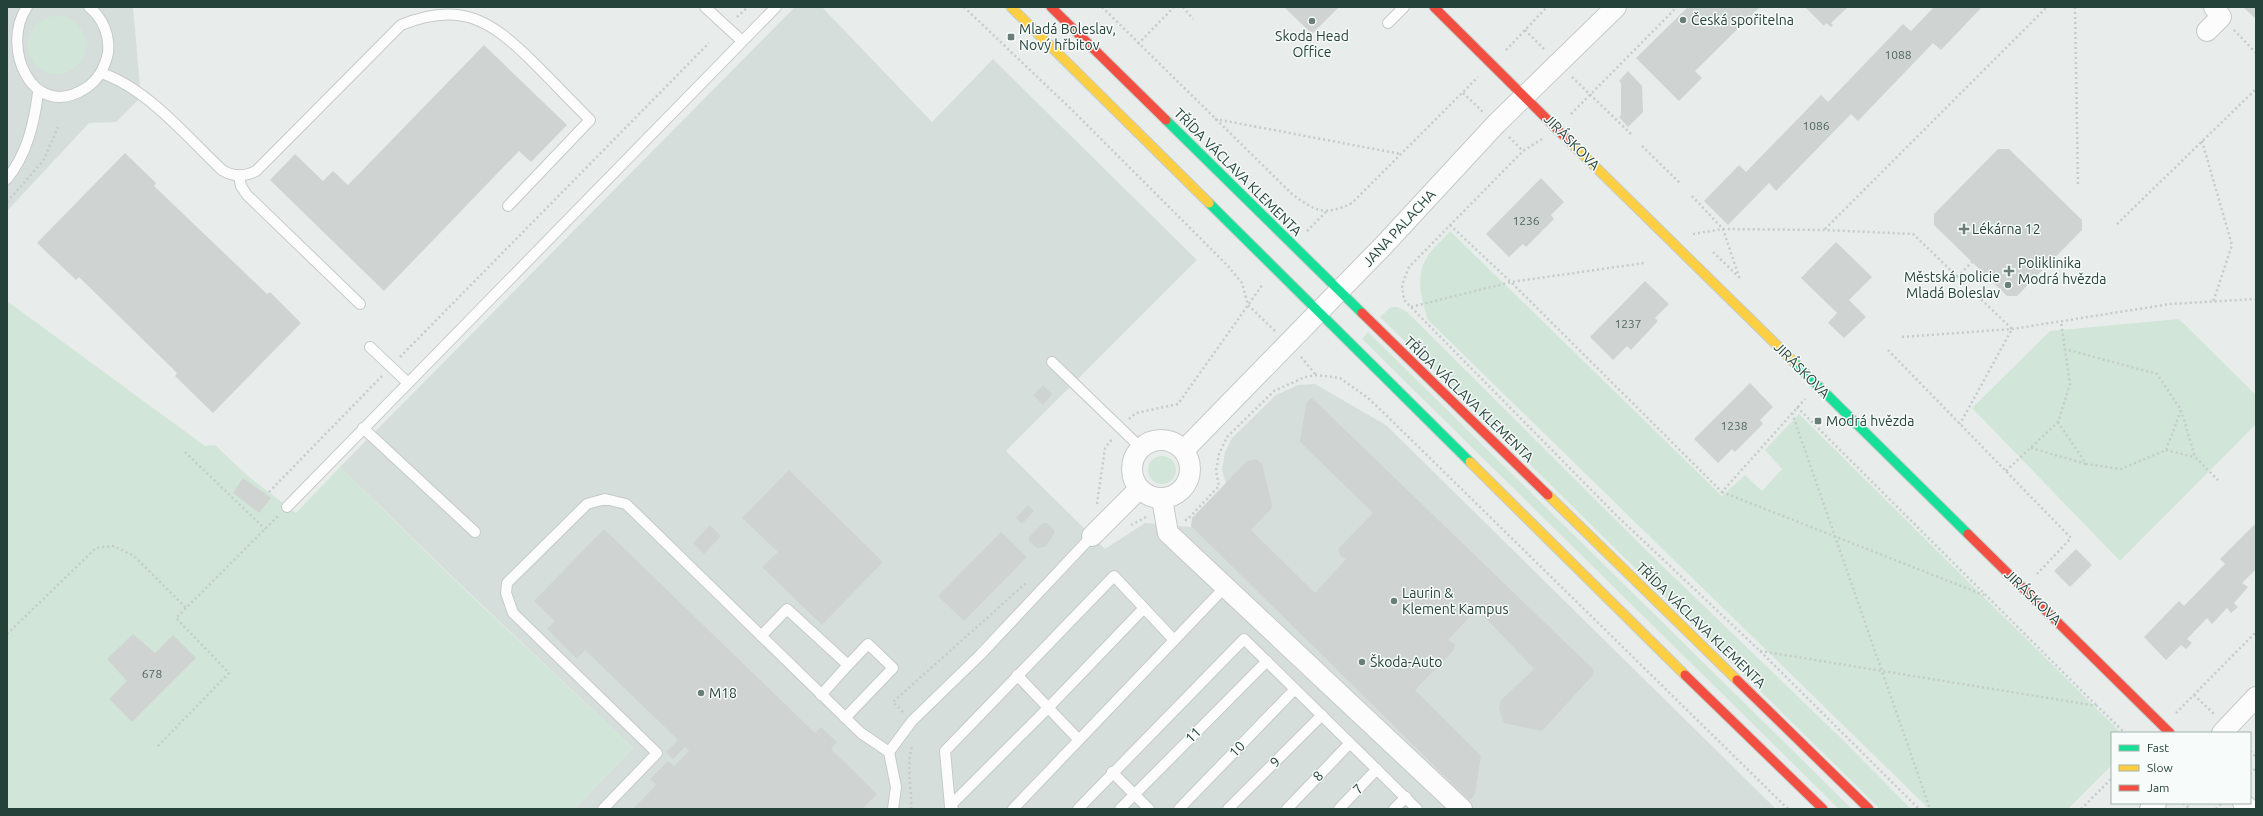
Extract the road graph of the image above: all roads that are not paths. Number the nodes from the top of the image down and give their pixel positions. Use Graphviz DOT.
graph roads {
  1 [pos="705,7"];
  2 [pos="776,7"];
  3 [pos="1011,7"];
  4 [pos="1051,7"];
  5 [pos="1404,7"];
  6 [pos="1434,7"];
  7 [pos="1616,7"];
  8 [pos="22,8"];
  9 [pos="92,8"];
  10 [pos="2218,12"];
  11 [pos="1388,24"];
  12 [pos="2207,31"];
  13 [pos="742,41"];
  14 [pos="7,44"];
  15 [pos="8,56"];
  16 [pos="101,73"];
  17 [pos="38,93"];
  18 [pos="1525,95"];
  19 [pos="239,176"];
  20 [pos="7,179"];
  21 [pos="508,206"];
  22 [pos="1339,291"];
  23 [pos="360,304"];
  24 [pos="1319,312"];
  25 [pos="370,347"];
  26 [pos="1052,362"];
  27 [pos="407,382"];
  28 [pos="363,428"];
  29 [pos="1141,448"];
  30 [pos="1184,450"];
  31 [pos="1139,489"];
  32 [pos="287,507"];
  33 [pos="1164,509"];
  34 [pos="475,532"];
  35 [pos="1092,536"];
  36 [pos="1225,587"];
  37 [pos="1144,608"];
  38 [pos="761,636"];
  39 [pos="1174,640"];
  40 [pos="1267,661"];
  41 [pos="848,665"];
  42 [pos="1017,675"];
  43 [pos="1295,689"];
  44 [pos="821,695"];
  45 [pos="2256,697"];
  46 [pos="1049,707"];
  47 [pos="1322,715"];
  48 [pos="845,718"];
  49 [pos="2169,732"];
  50 [pos="2223,732"];
  51 [pos="1079,740"];
  52 [pos="1350,743"];
  53 [pos="889,752"];
  54 [pos="1377,769"];
  55 [pos="1112,772"];
  56 [pos="1134,794"];
  57 [pos="1406,797"];
  58 [pos="952,807"];
  59 [pos="603,809"];
  60 [pos="892,809"];
  61 [pos="1013,809"];
  62 [pos="1078,809"];
  63 [pos="1120,809"];
  64 [pos="1149,809"];
  65 [pos="1179,809"];
  66 [pos="1228,809"];
  67 [pos="1287,809"];
  68 [pos="1339,809"];
  69 [pos="1394,809"];
  70 [pos="1417,809"];
  71 [pos="1462,809"];
  72 [pos="1823,809"];
  73 [pos="1869,809"];
  1 -- 13 [label="lane"];
  2 -- 13 [label="lane"];
  3 -- 24 [label="street"];
  4 -- 22 [label="street, TŘÍDA VÁCLAVA KLEMENTA"];
  5 -- 11 [label="lane"];
  6 -- 18 [label="street, JIRÁSKOVA"];
  7 -- 18 [label="street, JANA PALACHA"];
  8 -- 14 [label="lane"];
  9 -- 16 [label="lane"];
  10 -- 12 [label="street"];
  13 -- 27 [label="lane"];
  15 -- 17 [label="lane"];
  16 -- 17 [label="lane"];
  16 -- 19 [label="lane"];
  17 -- 20 [label="lane"];
  18 -- 22 [label="street, JANA PALACHA"];
  18 -- 49 [label="street, JIRÁSKOVA"];
  19 -- 21 [label="lane"];
  19 -- 23 [label="lane"];
  22 -- 24 [label="street, JANA PALACHA"];
  22 -- 73 [label="street, TŘÍDA VÁCLAVA KLEMENTA"];
  24 -- 30 [label="street, JANA PALACHA"];
  24 -- 72 [label="street"];
  25 -- 27 [label="lane"];
  26 -- 29 [label="lane"];
  27 -- 28 [label="lane"];
  28 -- 32 [label="lane"];
  28 -- 34 [label="lane"];
  29 -- 30 [label="street"];
  29 -- 31 [label="street"];
  30 -- 33 [label="street"];
  31 -- 33 [label="street"];
  31 -- 35 [label="street"];
  33 -- 36 [label="street"];
  35 -- 53 [label="lane"];
  36 -- 39 [label="lane"];
  36 -- 71 [label="street"];
  37 -- 39 [label="lane"];
  37 -- 42 [label="lane"];
  37 -- 46 [label="lane"];
  38 -- 41 [label="lane"];
  38 -- 44 [label="lane"];
  38 -- 59 [label="lane"];
  39 -- 51 [label="lane"];
  40 -- 43 [label="lane"];
  40 -- 55 [label="lane"];
  40 -- 56 [label="lane, 11"];
  41 -- 44 [label="lane"];
  41 -- 48 [label="lane"];
  42 -- 46 [label="lane"];
  42 -- 58 [label="lane"];
  43 -- 47 [label="lane"];
  43 -- 65 [label="lane, 10"];
  44 -- 48 [label="lane"];
  45 -- 50 [label="street"];
  46 -- 51 [label="lane"];
  46 -- 58 [label="lane"];
  47 -- 52 [label="lane"];
  47 -- 66 [label="lane, 9"];
  48 -- 53 [label="lane"];
  51 -- 61 [label="lane"];
  52 -- 54 [label="lane"];
  52 -- 67 [label="lane, 8"];
  53 -- 60 [label="lane"];
  54 -- 57 [label="lane"];
  54 -- 68 [label="lane, 7"];
  55 -- 56 [label="lane"];
  55 -- 62 [label="lane"];
  56 -- 63 [label="lane, 11"];
  56 -- 64 [label="lane"];
  57 -- 69 [label="lane"];
  57 -- 70 [label="lane"];
}
